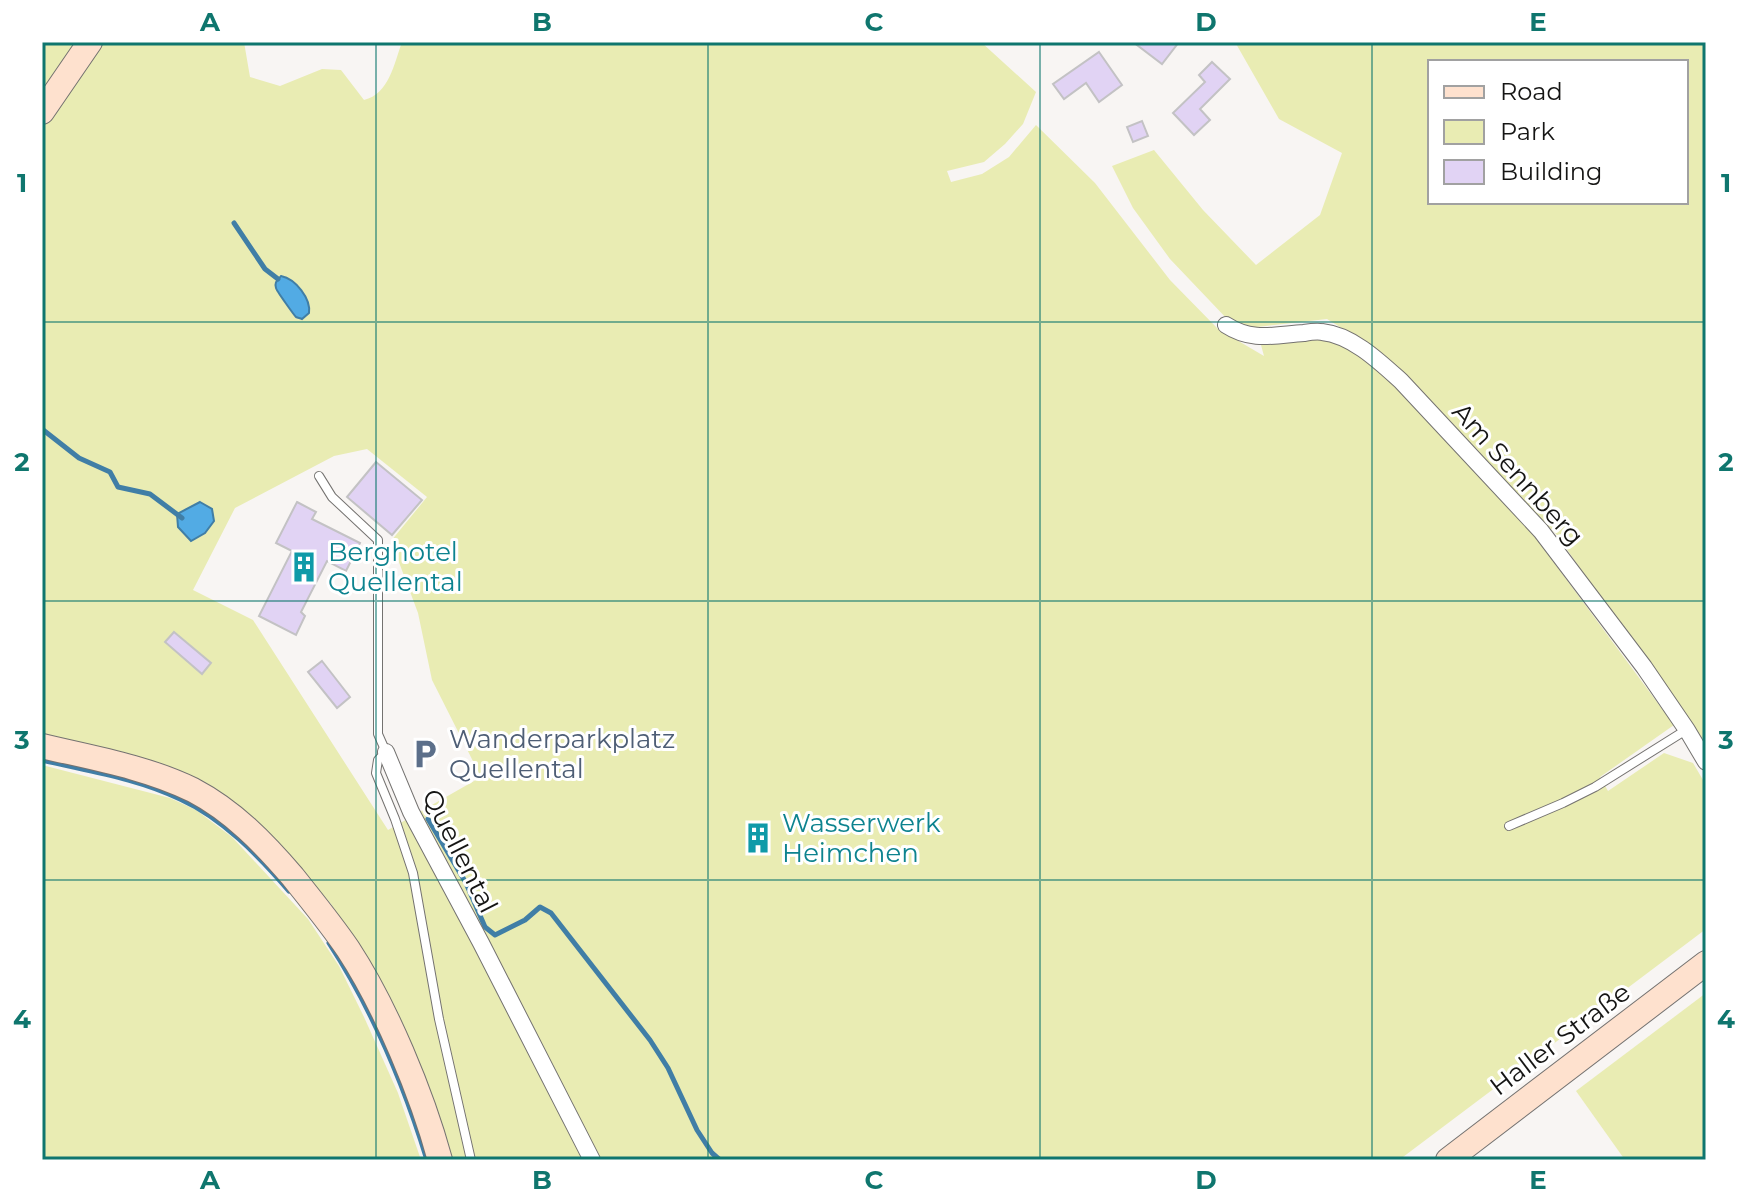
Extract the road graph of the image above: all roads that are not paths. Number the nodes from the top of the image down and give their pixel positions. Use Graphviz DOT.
graph roads {
  1 [pos="90,42"];
  2 [pos="42,112"];
  3 [pos="1226,325"];
  4 [pos="319,476"];
  5 [pos="1687,730"];
  6 [pos="42,746"];
  7 [pos="386,752"];
  8 [pos="1706,762"];
  9 [pos="1509,826"];
  10 [pos="1706,963"];
  11 [pos="440,1160"];
  12 [pos="471,1160"];
  13 [pos="592,1160"];
  14 [pos="1448,1160"];
  1 -- 2 [label="main road"];
  3 -- 5 [label="street, Am Sennberg"];
  4 -- 7 [label="lane, Quellental"];
  5 -- 8 [label="street, Am Sennberg"];
  5 -- 9 [label="lane"];
  6 -- 11 [label="main road"];
  7 -- 12 [label="lane"];
  7 -- 13 [label="street, Quellental"];
  10 -- 14 [label="main road, Haller Straße"];
}
